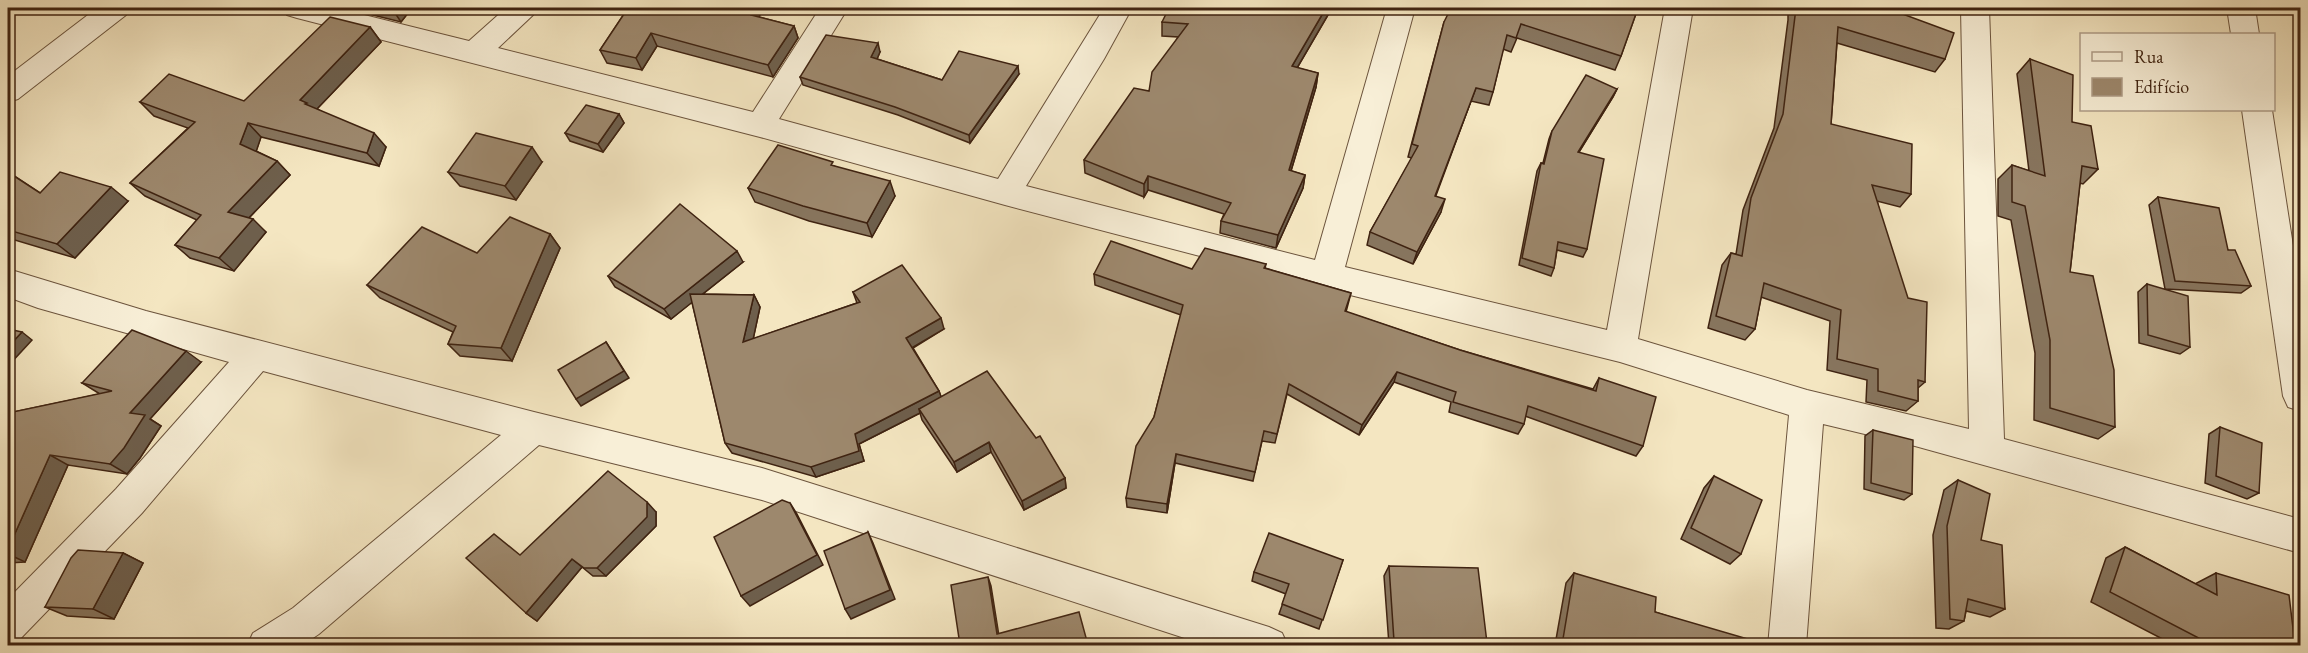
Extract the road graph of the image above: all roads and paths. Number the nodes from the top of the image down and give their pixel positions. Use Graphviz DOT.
graph roads {
  1 [pos="116,8"];
  2 [pos="297,8"];
  3 [pos="523,8"];
  4 [pos="834,8"];
  5 [pos="1118,8"];
  6 [pos="1401,8"];
  7 [pos="1679,8"];
  8 [pos="1975,8"];
  9 [pos="2241,8"];
  10 [pos="2245,33"];
  11 [pos="475,52"];
  12 [pos="8,91"];
  13 [pos="2257,111"];
  14 [pos="760,125"];
  15 [pos="1005,193"];
  16 [pos="1326,276"];
  17 [pos="8,283"];
  18 [pos="1620,348"];
  19 [pos="257,354"];
  20 [pos="2301,396"];
  21 [pos="1807,405"];
  22 [pos="534,428"];
  23 [pos="1987,450"];
  24 [pos="2301,536"];
  25 [pos="8,625"];
  26 [pos="266,645"];
  27 [pos="1269,645"];
  28 [pos="1787,645"];
  1 -- 12 [label="street"];
  2 -- 11 [label="street"];
  3 -- 11 [label="street"];
  4 -- 14 [label="street"];
  5 -- 15 [label="street"];
  6 -- 16 [label="street"];
  7 -- 18 [label="street"];
  8 -- 23 [label="street"];
  9 -- 10 [label="street"];
  11 -- 14 [label="street"];
  13 -- 20 [label="street"];
  14 -- 15 [label="street"];
  15 -- 16 [label="street"];
  16 -- 18 [label="street"];
  17 -- 19 [label="street"];
  18 -- 21 [label="street"];
  19 -- 22 [label="street"];
  19 -- 25 [label="street"];
  21 -- 23 [label="street"];
  21 -- 28 [label="street"];
  22 -- 26 [label="street"];
  22 -- 27 [label="street"];
  23 -- 24 [label="street"];
}
